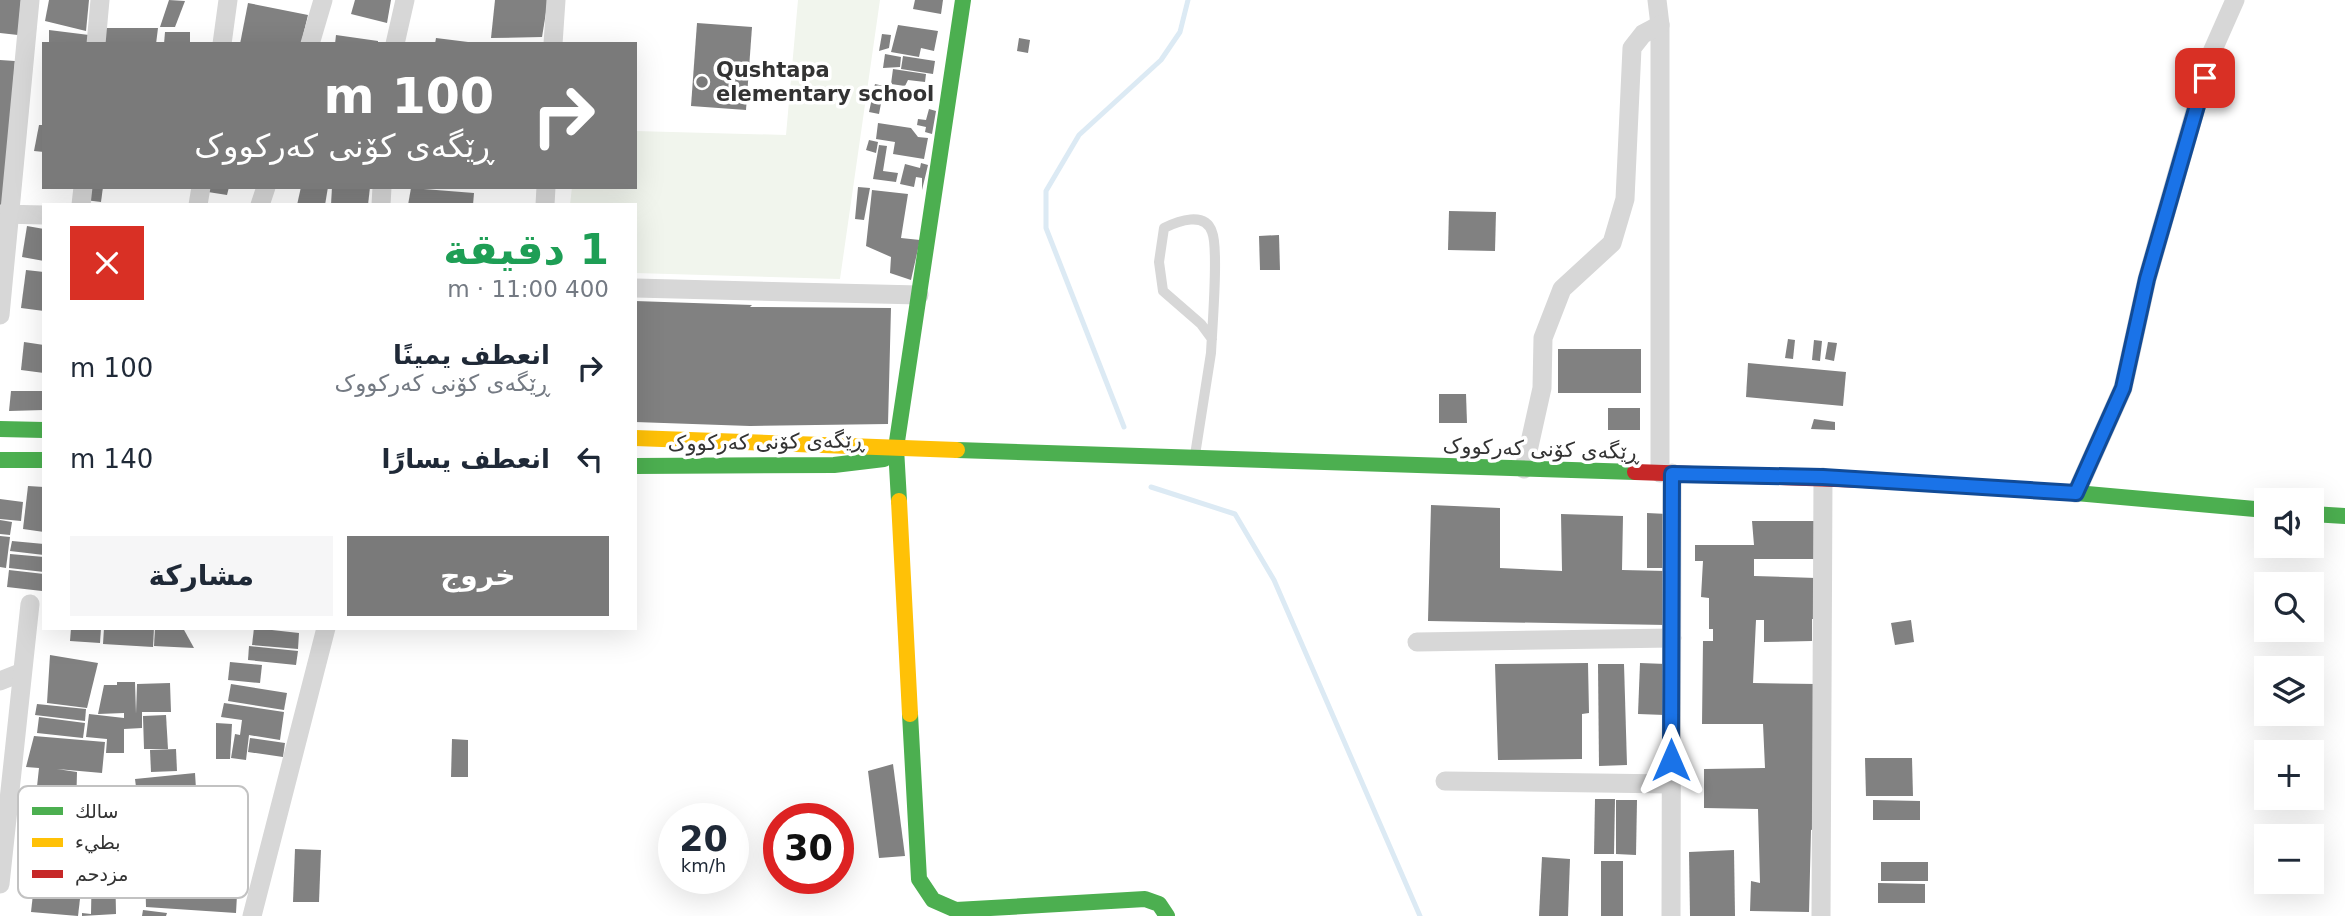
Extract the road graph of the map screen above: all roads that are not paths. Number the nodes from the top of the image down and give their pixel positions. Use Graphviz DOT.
graph roads {
  1 [pos="30,0"];
  2 [pos="100,0"];
  3 [pos="228,0"];
  4 [pos="323,0"];
  5 [pos="405,0"];
  6 [pos="556,0"];
  7 [pos="963,0"];
  8 [pos="1657,0"];
  9 [pos="2235,0"];
  10 [pos="1660,26"];
  11 [pos="96,42"];
  12 [pos="222,42"];
  13 [pos="311,42"];
  14 [pos="395,42"];
  15 [pos="553,42"];
  16 [pos="5,214"];
  17 [pos="42,215"];
  18 [pos="637,288"];
  19 [pos="919,295"];
  20 [pos="0,314"];
  21 [pos="1212,339"];
  22 [pos="0,429"];
  23 [pos="42,430"];
  24 [pos="637,438"];
  25 [pos="897,452"];
  26 [pos="1195,459"];
  27 [pos="0,460"];
  28 [pos="42,460"];
  29 [pos="637,466"];
  30 [pos="1524,469"];
  31 [pos="1666,473"];
  32 [pos="1823,477"];
  33 [pos="2076,493"];
  34 [pos="2254,509"];
  35 [pos="2324,514"];
  36 [pos="2345,516"];
  37 [pos="30,604"];
  38 [pos="325,630"];
  39 [pos="1672,638"];
  40 [pos="1417,642"];
  41 [pos="20,673"];
  42 [pos="0,681"];
  43 [pos="1445,781"];
  44 [pos="1671,784"];
  45 [pos="0,884"];
  46 [pos="252,916"];
  47 [pos="1167,916"];
  48 [pos="1671,916"];
  49 [pos="1821,916"];
  1 -- 16 [label="street"];
  2 -- 11 [label="street"];
  3 -- 12 [label="street"];
  4 -- 13 [label="street"];
  5 -- 14 [label="street"];
  6 -- 15 [label="street"];
  7 -- 19 [label="street"];
  8 -- 10 [label="street"];
  9 -- 33 [label="street"];
  10 -- 30 [label="street"];
  10 -- 31 [label="street"];
  16 -- 17 [label="street"];
  16 -- 20 [label="street"];
  18 -- 19 [label="street"];
  19 -- 25 [label="street"];
  21 -- 21 [label="lane"];
  21 -- 26 [label="lane"];
  22 -- 23 [label="street"];
  24 -- 25 [label="street, ڕێگەی کۆنی کەرکووک"];
  25 -- 26 [label="street, ڕێگەی کۆنی کەرکووک"];
  25 -- 29 [label="street, ڕێگەی کۆنی کەرکووک"];
  25 -- 47 [label="street"];
  26 -- 30 [label="street, ڕێگەی کۆنی کەرکووک"];
  27 -- 28 [label="street"];
  30 -- 31 [label="street, ڕێگەی کۆنی کەرکووک"];
  31 -- 32 [label="street, ڕێگەی کۆنی کەرکووک"];
  31 -- 39 [label="street"];
  32 -- 33 [label="street, ڕێگەی کۆنی کەرکووک"];
  32 -- 49 [label="street"];
  33 -- 34 [label="street, ڕێگەی کۆنی کەرکووک"];
  35 -- 36 [label="street"];
  37 -- 41 [label="street"];
  38 -- 46 [label="street"];
  39 -- 40 [label="street"];
  39 -- 44 [label="street"];
  41 -- 42 [label="street"];
  41 -- 45 [label="street"];
  43 -- 44 [label="street"];
  44 -- 48 [label="street"];
}
